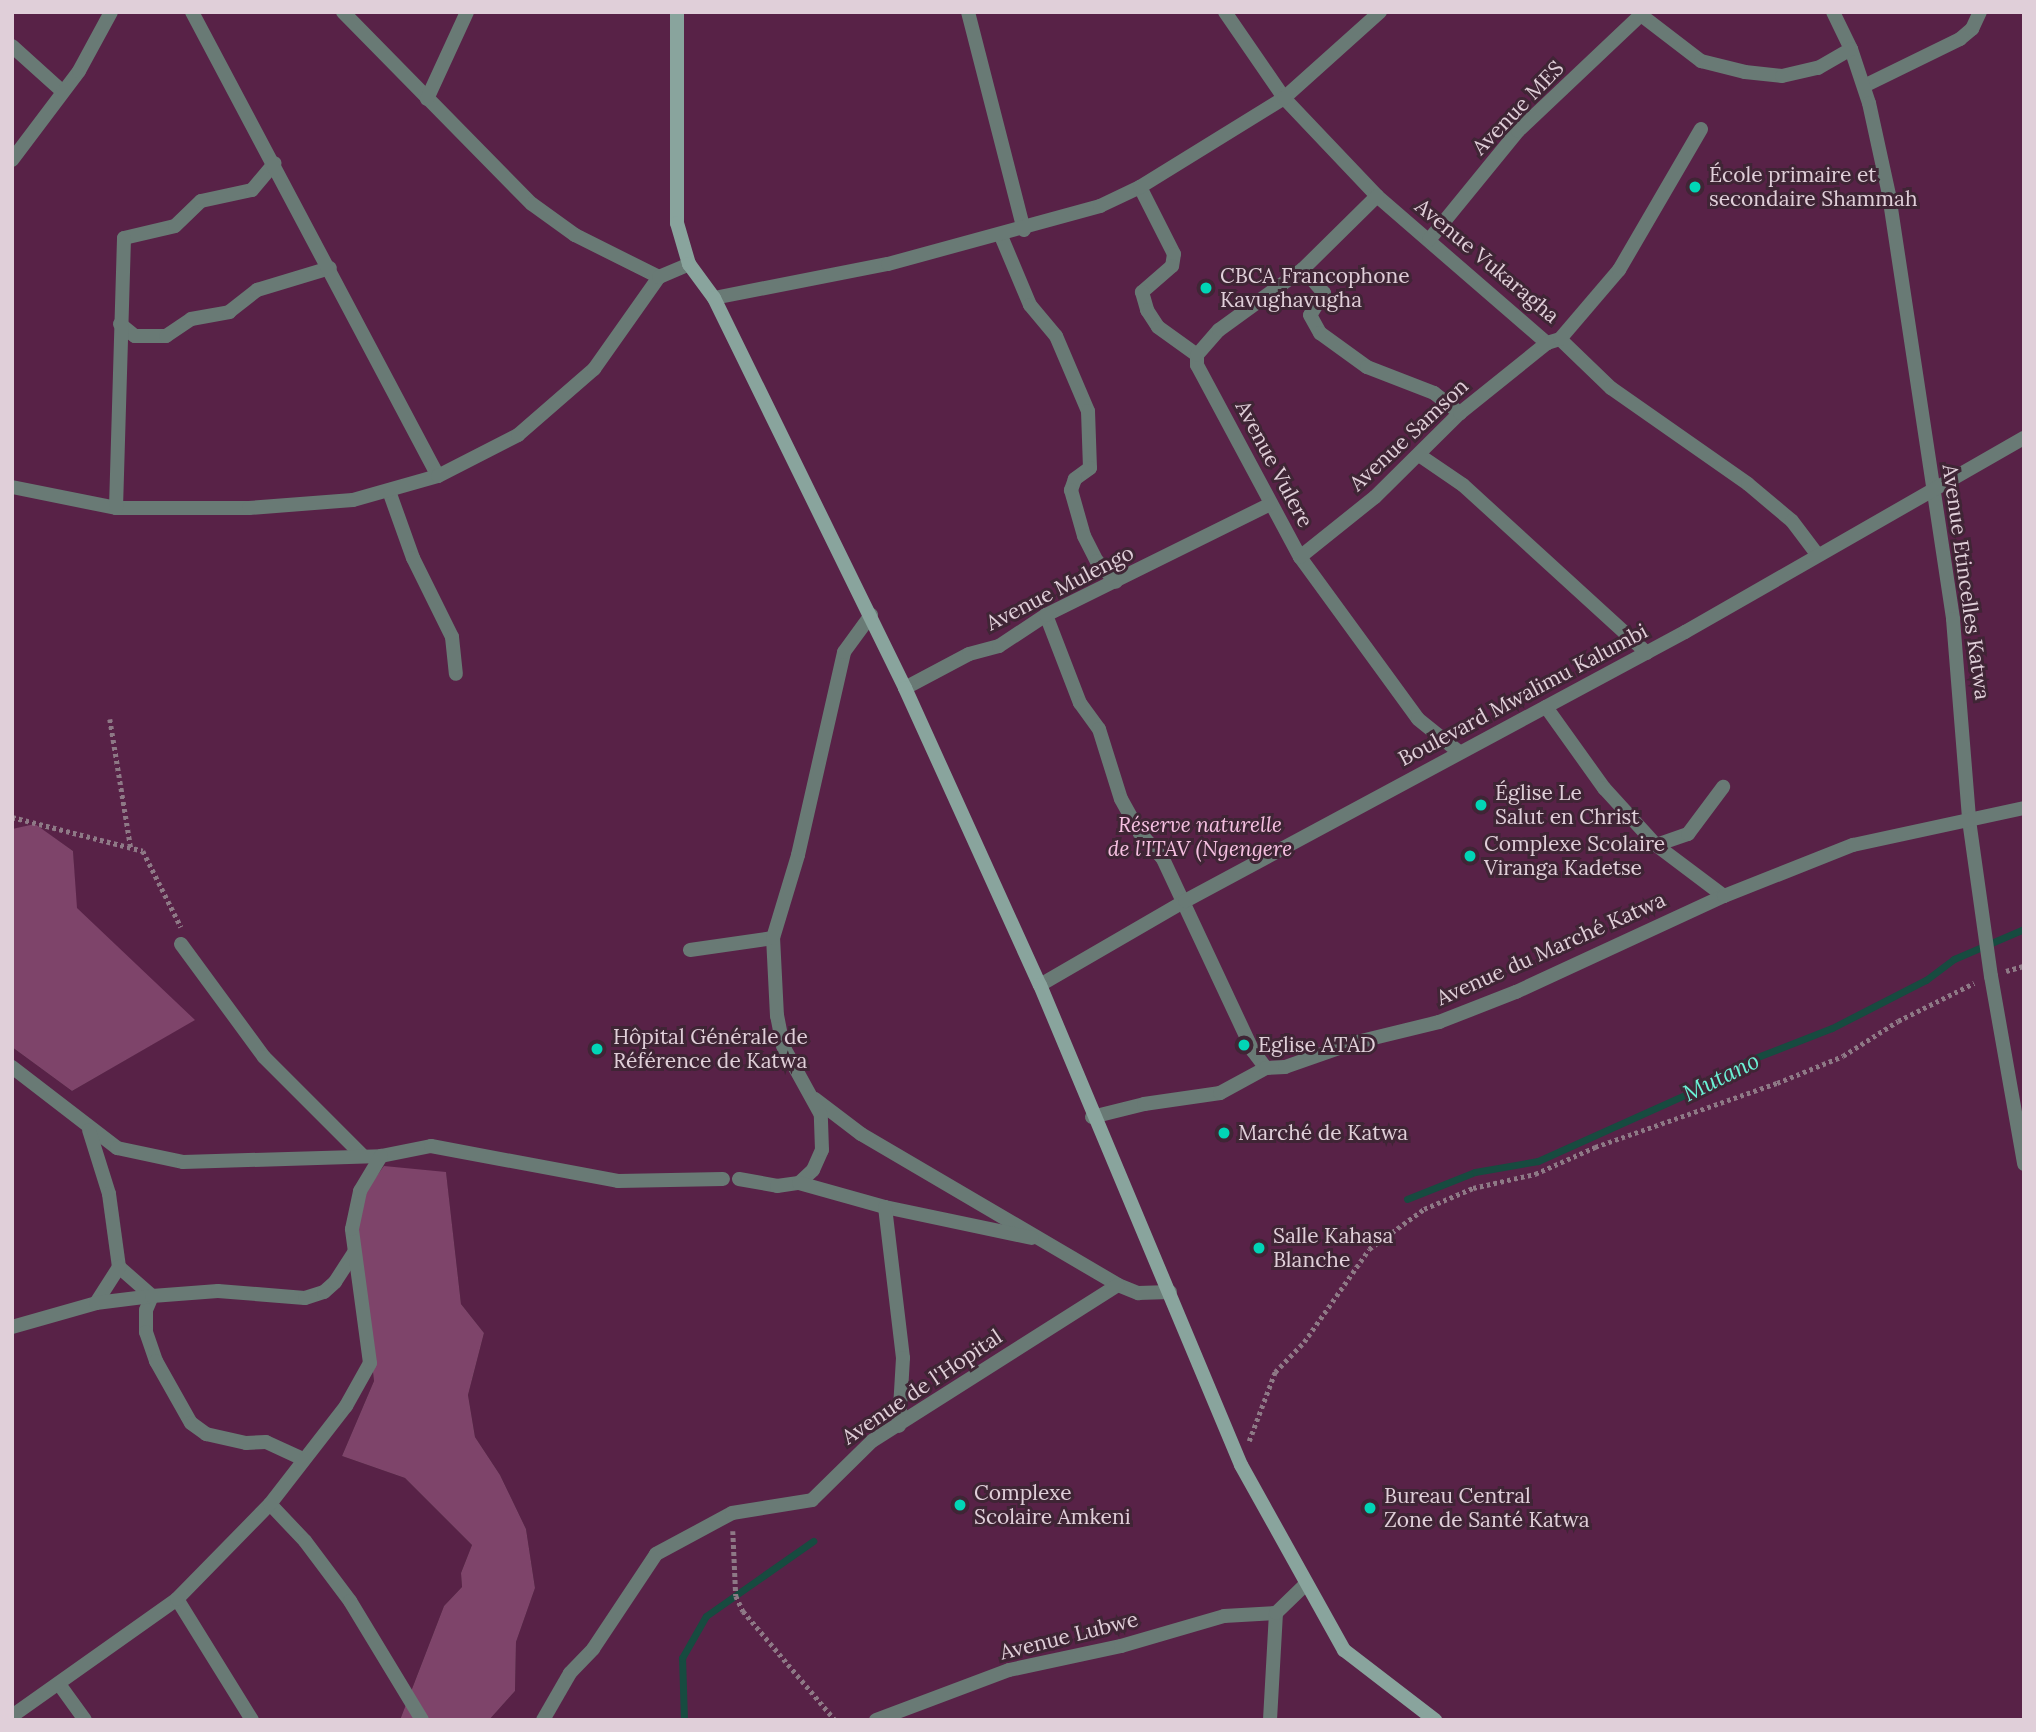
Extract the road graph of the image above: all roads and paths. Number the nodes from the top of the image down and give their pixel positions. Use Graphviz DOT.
graph roads {
  1 [pos="111,12"];
  2 [pos="192,12"];
  3 [pos="342,12"];
  4 [pos="467,12"];
  5 [pos="677,12"];
  6 [pos="968,12"];
  7 [pos="1225,12"];
  8 [pos="1380,12"];
  9 [pos="1833,12"];
  10 [pos="1980,12"];
  11 [pos="1643,14"];
  12 [pos="12,46"];
  13 [pos="1852,49"];
  14 [pos="1864,86"];
  15 [pos="62,91"];
  16 [pos="1284,98"];
  17 [pos="427,99"];
  18 [pos="1700,129"];
  19 [pos="12,160"];
  20 [pos="275,163"];
  21 [pos="1140,187"];
  22 [pos="1377,196"];
  23 [pos="1024,230"];
  24 [pos="1001,236"];
  25 [pos="1429,240"];
  26 [pos="689,264"];
  27 [pos="330,268"];
  28 [pos="1303,269"];
  29 [pos="659,277"];
  30 [pos="714,298"];
  31 [pos="120,324"];
  32 [pos="1554,341"];
  33 [pos="1197,355"];
  34 [pos="1460,413"];
  35 [pos="2024,438"];
  36 [pos="1419,455"];
  37 [pos="438,476"];
  38 [pos="12,487"];
  39 [pos="389,491"];
  40 [pos="1934,493"];
  41 [pos="1271,504"];
  42 [pos="116,508"];
  43 [pos="1817,554"];
  44 [pos="1300,557"];
  45 [pos="1116,582"];
  46 [pos="870,615"];
  47 [pos="1046,615"];
  48 [pos="1647,653"];
  49 [pos="456,674"];
  50 [pos="905,688"];
  51 [pos="1546,707"];
  52 [pos="110,719"];
  53 [pos="1459,752"];
  54 [pos="1723,787"];
  55 [pos="2024,808"];
  56 [pos="12,817"];
  57 [pos="1969,820"];
  58 [pos="1656,845"];
  59 [pos="131,848"];
  60 [pos="1724,895"];
  61 [pos="1185,901"];
  62 [pos="773,938"];
  63 [pos="181,944"];
  64 [pos="690,950"];
  65 [pos="1991,976"];
  66 [pos="1040,985"];
  67 [pos="12,1067"];
  68 [pos="1266,1068"];
  69 [pos="814,1098"];
  70 [pos="1092,1117"];
  71 [pos="89,1130"];
  72 [pos="363,1156"];
  73 [pos="381,1156"];
  74 [pos="2024,1164"];
  75 [pos="723,1179"];
  76 [pos="739,1179"];
  77 [pos="799,1183"];
  78 [pos="885,1207"];
  79 [pos="1045,1240"];
  80 [pos="354,1254"];
  81 [pos="119,1267"];
  82 [pos="1118,1285"];
  83 [pos="1170,1292"];
  84 [pos="152,1296"];
  85 [pos="96,1303"];
  86 [pos="12,1327"];
  87 [pos="900,1426"];
  88 [pos="303,1458"];
  89 [pos="1241,1465"];
  90 [pos="270,1504"];
  91 [pos="732,1513"];
  92 [pos="1306,1584"];
  93 [pos="177,1599"];
  94 [pos="1276,1614"];
  95 [pos="59,1684"];
  96 [pos="12,1716"];
  97 [pos="85,1720"];
  98 [pos="252,1720"];
  99 [pos="422,1720"];
  100 [pos="543,1720"];
  101 [pos="835,1720"];
  102 [pos="876,1720"];
  103 [pos="1270,1720"];
  104 [pos="1435,1720"];
  1 -- 15 [label="street"];
  2 -- 20 [label="street"];
  3 -- 17 [label="street"];
  4 -- 17 [label="street"];
  5 -- 26 [label="main road"];
  6 -- 23 [label="street"];
  7 -- 16 [label="street, Avenue Vukaragha"];
  8 -- 16 [label="street"];
  9 -- 13 [label="street, Avenue Etincelles Katwa"];
  10 -- 14 [label="street"];
  11 -- 13 [label="street"];
  11 -- 25 [label="street, Avenue MES"];
  12 -- 15 [label="street"];
  13 -- 14 [label="street, Avenue Etincelles Katwa"];
  14 -- 40 [label="street, Avenue Etincelles Katwa"];
  15 -- 19 [label="street"];
  16 -- 21 [label="street"];
  16 -- 22 [label="street, Avenue Vukaragha"];
  17 -- 29 [label="street"];
  18 -- 32 [label="street, Avenue Samson"];
  20 -- 27 [label="street"];
  20 -- 31 [label="street"];
  21 -- 23 [label="street"];
  21 -- 33 [label="street"];
  22 -- 25 [label="street, Avenue Vukaragha"];
  22 -- 28 [label="street"];
  23 -- 24 [label="street"];
  24 -- 30 [label="street"];
  24 -- 45 [label="street"];
  25 -- 32 [label="street, Avenue Vukaragha"];
  26 -- 29 [label="street"];
  26 -- 30 [label="main road"];
  27 -- 31 [label="street"];
  27 -- 37 [label="street"];
  28 -- 33 [label="street"];
  28 -- 34 [label="street"];
  29 -- 37 [label="street"];
  30 -- 46 [label="main road"];
  31 -- 42 [label="street"];
  32 -- 34 [label="street, Avenue Samson"];
  32 -- 43 [label="street, Avenue Vukaragha"];
  33 -- 41 [label="street, Avenue Vulere"];
  34 -- 36 [label="street, Avenue Samson"];
  35 -- 40 [label="street, Boulevard Mwalimu Kalumbi"];
  36 -- 44 [label="street, Avenue Samson"];
  36 -- 48 [label="street"];
  37 -- 39 [label="street"];
  38 -- 42 [label="street"];
  39 -- 42 [label="street"];
  39 -- 49 [label="street"];
  40 -- 43 [label="street, Boulevard Mwalimu Kalumbi"];
  40 -- 57 [label="street, Avenue Etincelles Katwa"];
  41 -- 44 [label="street, Avenue Vulere"];
  41 -- 45 [label="street, Avenue Mulengo"];
  43 -- 48 [label="street, Boulevard Mwalimu Kalumbi"];
  44 -- 53 [label="street, Avenue Vulere"];
  45 -- 47 [label="street, Avenue Mulengo"];
  46 -- 50 [label="main road"];
  46 -- 62 [label="street"];
  47 -- 50 [label="street, Avenue Mulengo"];
  47 -- 61 [label="street"];
  48 -- 51 [label="street, Boulevard Mwalimu Kalumbi"];
  50 -- 66 [label="main road"];
  51 -- 53 [label="street, Boulevard Mwalimu Kalumbi"];
  51 -- 58 [label="street"];
  52 -- 59 [label="path"];
  53 -- 61 [label="street, Boulevard Mwalimu Kalumbi"];
  54 -- 58 [label="street"];
  55 -- 57 [label="street, Avenue du Marché Katwa"];
  56 -- 59 [label="path"];
  57 -- 60 [label="street, Avenue du Marché Katwa"];
  57 -- 65 [label="street, Avenue Etincelles Katwa"];
  58 -- 60 [label="street"];
  59 -- 63 [label="path"];
  60 -- 68 [label="street, Avenue du Marché Katwa"];
  61 -- 66 [label="street, Boulevard Mwalimu Kalumbi"];
  61 -- 68 [label="street"];
  62 -- 64 [label="street"];
  62 -- 69 [label="street"];
  63 -- 72 [label="street"];
  65 -- 74 [label="street, Avenue Etincelles Katwa"];
  65 -- 89 [label="path"];
  66 -- 70 [label="main road"];
  67 -- 71 [label="street"];
  68 -- 70 [label="street, Avenue du Marché Katwa"];
  69 -- 77 [label="street"];
  69 -- 79 [label="street"];
  70 -- 83 [label="main road"];
  71 -- 72 [label="street"];
  71 -- 81 [label="street"];
  72 -- 73 [label="street"];
  73 -- 75 [label="street"];
  73 -- 80 [label="street"];
  76 -- 77 [label="street"];
  77 -- 78 [label="street"];
  78 -- 79 [label="street"];
  78 -- 87 [label="street"];
  79 -- 82 [label="street"];
  80 -- 84 [label="street"];
  80 -- 88 [label="street"];
  81 -- 84 [label="street"];
  81 -- 85 [label="street"];
  82 -- 83 [label="street"];
  82 -- 87 [label="street, Avenue de l'Hopital"];
  83 -- 89 [label="main road"];
  84 -- 85 [label="street"];
  84 -- 88 [label="street"];
  85 -- 86 [label="street"];
  87 -- 91 [label="street, Avenue de l'Hopital"];
  88 -- 90 [label="street"];
  89 -- 92 [label="main road"];
  90 -- 93 [label="street"];
  90 -- 99 [label="street"];
  91 -- 100 [label="street, Avenue de l'Hopital"];
  91 -- 101 [label="path"];
  92 -- 94 [label="street"];
  92 -- 104 [label="main road"];
  93 -- 95 [label="street"];
  93 -- 98 [label="street"];
  94 -- 102 [label="street, Avenue Lubwe"];
  94 -- 103 [label="street"];
  95 -- 96 [label="street"];
  95 -- 97 [label="street"];
}
